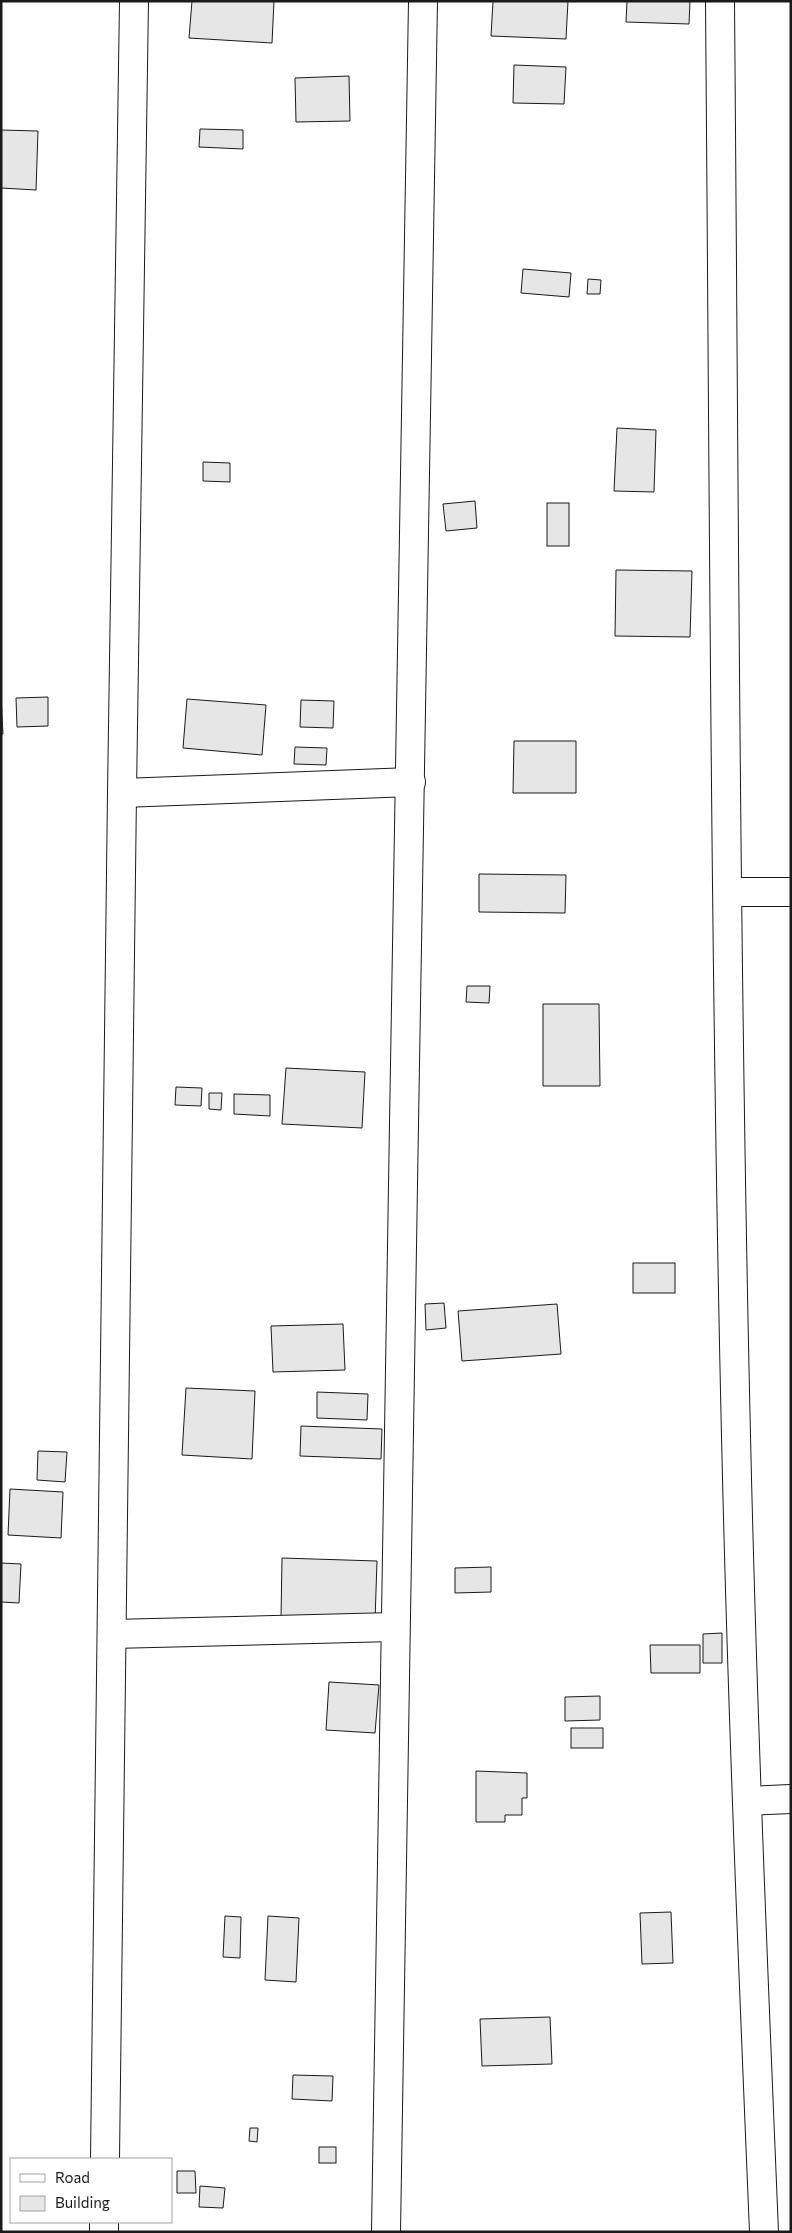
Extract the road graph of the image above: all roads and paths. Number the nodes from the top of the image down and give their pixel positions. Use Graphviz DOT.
graph roads {
  1 [pos="134,1"];
  2 [pos="423,1"];
  3 [pos="720,1"];
  4 [pos="411,782"];
  5 [pos="122,793"];
  6 [pos="728,892"];
  7 [pos="791,892"];
  8 [pos="394,1627"];
  9 [pos="112,1634"];
  10 [pos="791,1798"];
  11 [pos="747,1801"];
  12 [pos="105,2158"];
  13 [pos="386,2232"];
  14 [pos="764,2232"];
  1 -- 5 [label="street"];
  2 -- 4 [label="street"];
  3 -- 6 [label="street"];
  4 -- 5 [label="street"];
  4 -- 8 [label="street"];
  5 -- 9 [label="street"];
  6 -- 7 [label="street"];
  6 -- 11 [label="street"];
  8 -- 9 [label="street"];
  8 -- 13 [label="street"];
  9 -- 12 [label="street"];
  10 -- 11 [label="street"];
  11 -- 14 [label="street"];
}
